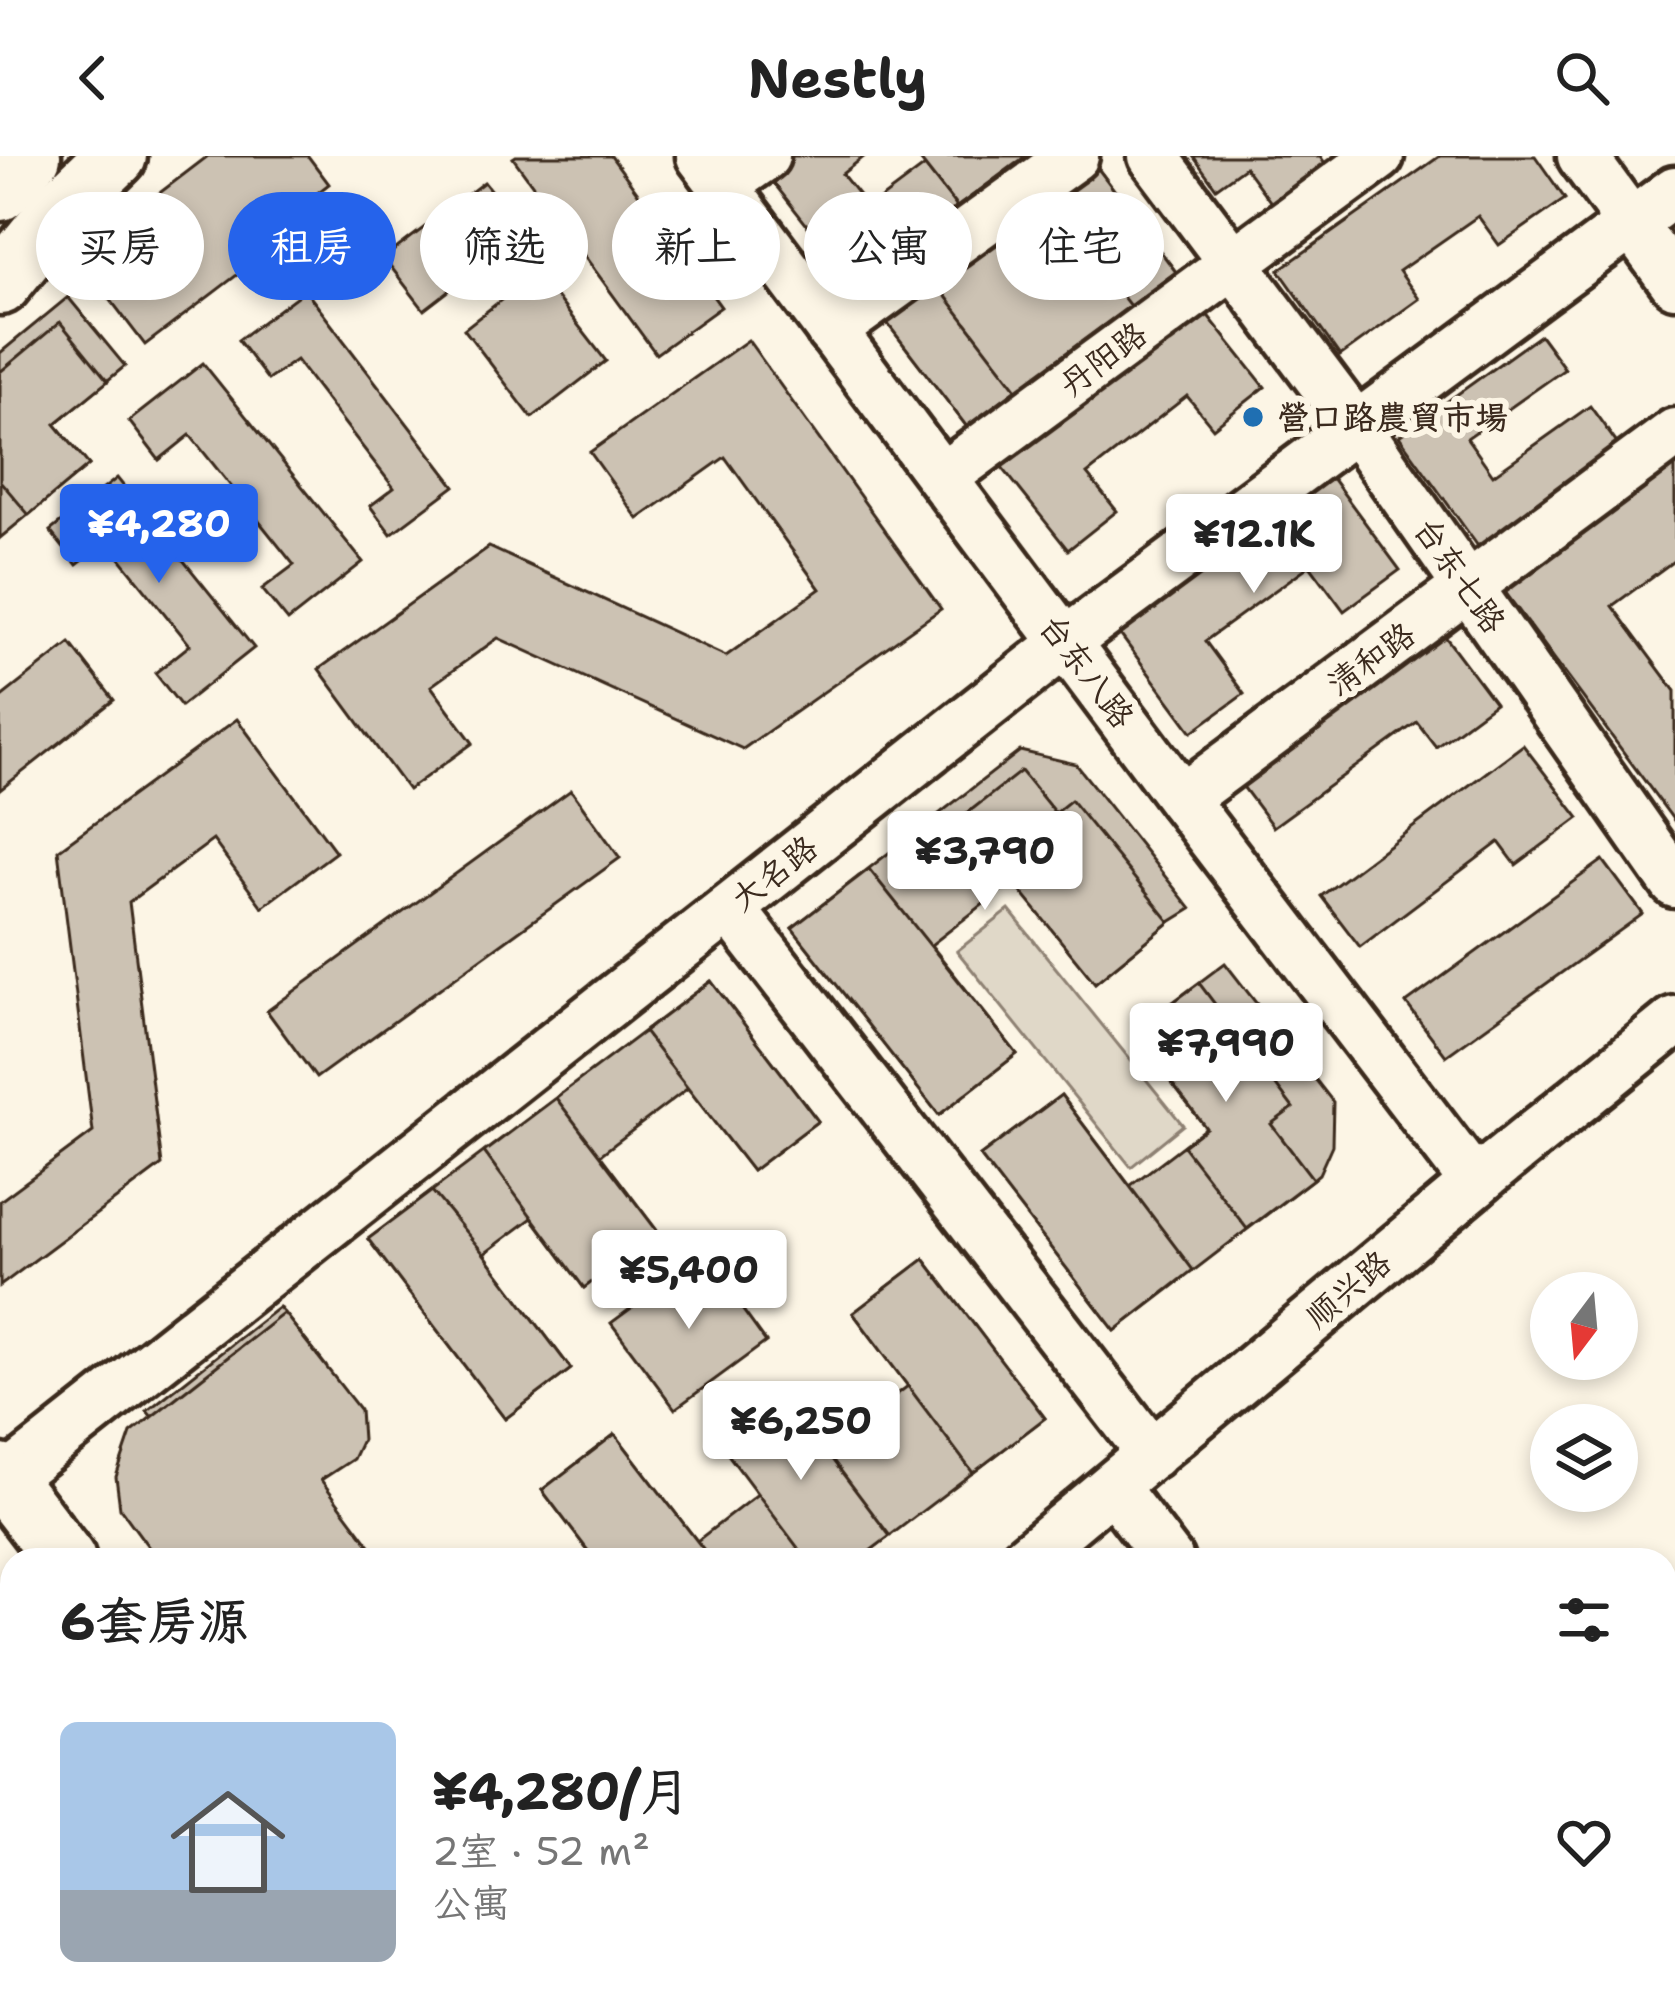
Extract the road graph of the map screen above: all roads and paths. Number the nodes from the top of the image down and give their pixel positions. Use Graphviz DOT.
graph roads {
  1 [pos="30,156"];
  2 [pos="116,156"];
  3 [pos="1073,156"];
  4 [pos="1153,156"];
  5 [pos="1379,156"];
  6 [pos="1582,156"];
  7 [pos="729,166"];
  8 [pos="0,190"];
  9 [pos="1675,191"];
  10 [pos="1630,224"];
  11 [pos="1233,263"];
  12 [pos="1675,283"];
  13 [pos="0,284"];
  14 [pos="837,327"];
  15 [pos="1357,428"];
  16 [pos="1675,433"];
  17 [pos="949,473"];
  18 [pos="1469,588"];
  19 [pos="1072,637"];
  20 [pos="1188,794"];
  21 [pos="1675,883"];
  22 [pos="730,908"];
  23 [pos="1675,1022"];
  24 [pos="1481,1179"];
  25 [pos="1151,1454"];
  26 [pos="2,1480"];
  27 [pos="1113,1486"];
  28 [pos="56,1548"];
  29 [pos="1038,1548"];
  30 [pos="1160,1548"];
  1 -- 8 [label="main road"];
  2 -- 13 [label="main road"];
  3 -- 14 [label="street"];
  4 -- 11 [label="street, 台东七路"];
  5 -- 11 [label="street, 丹阳路"];
  6 -- 10 [label="street"];
  7 -- 14 [label="street, 台东八路"];
  9 -- 10 [label="street, 大名路"];
  10 -- 12 [label="street"];
  10 -- 15 [label="street, 大名路"];
  11 -- 15 [label="street, 台东七路"];
  11 -- 17 [label="street, 丹阳路"];
  14 -- 17 [label="street, 台东八路"];
  15 -- 18 [label="street, 台东七路"];
  15 -- 19 [label="street, 大名路"];
  16 -- 18 [label="street, 清和路"];
  17 -- 19 [label="street, 台东八路"];
  18 -- 20 [label="street, 清和路"];
  18 -- 21 [label="street, 台东七路"];
  19 -- 20 [label="street, 台东八路"];
  19 -- 22 [label="street, 大名路"];
  20 -- 24 [label="street, 台东八路"];
  22 -- 25 [label="street"];
  22 -- 26 [label="street, 大名路"];
  23 -- 24 [label="street, 顺兴路"];
  24 -- 25 [label="street, 顺兴路"];
  25 -- 27 [label="street, 顺兴路"];
  26 -- 28 [label="main road"];
  27 -- 29 [label="street, 顺兴路"];
  27 -- 30 [label="street"];
}
